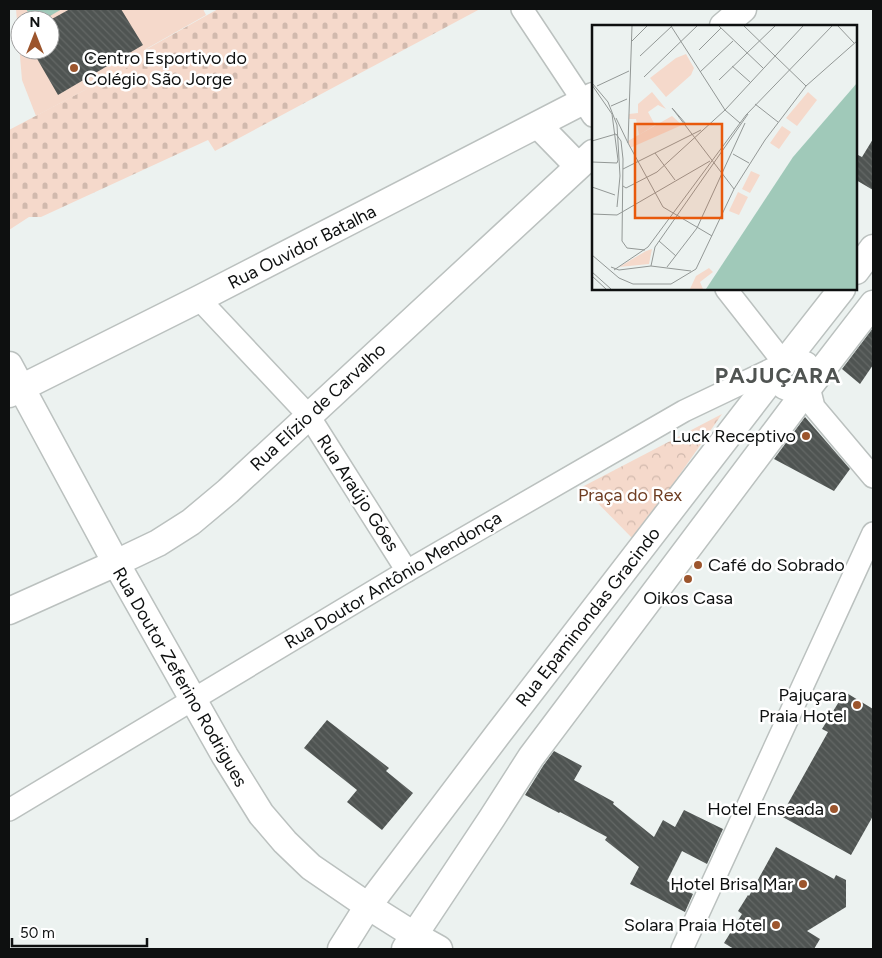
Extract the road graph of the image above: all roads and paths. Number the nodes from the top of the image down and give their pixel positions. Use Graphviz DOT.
graph roads {
  1 [pos="522,9"];
  2 [pos="743,9"];
  3 [pos="724,25"];
  4 [pos="590,105"];
  5 [pos="538,125"];
  6 [pos="586,160"];
  7 [pos="873,248"];
  8 [pos="857,270"];
  9 [pos="727,290"];
  10 [pos="841,290"];
  11 [pos="199,300"];
  12 [pos="873,304"];
  13 [pos="784,363"];
  14 [pos="9,365"];
  15 [pos="809,387"];
  16 [pos="15,391"];
  17 [pos="308,416"];
  18 [pos="873,477"];
  19 [pos="873,533"];
  20 [pos="116,564"];
  21 [pos="407,571"];
  22 [pos="9,611"];
  23 [pos="193,699"];
  24 [pos="498,734"];
  25 [pos="531,757"];
  26 [pos="9,810"];
  27 [pos="368,906"];
  28 [pos="409,942"];
  29 [pos="341,949"];
  30 [pos="439,949"];
  31 [pos="682,949"];
  1 -- 4 [label="street"];
  2 -- 3 [label="street"];
  4 -- 5 [label="street, Rua Ouvidor Batalha"];
  5 -- 6 [label="street"];
  5 -- 11 [label="street, Rua Ouvidor Batalha"];
  6 -- 17 [label="street, Rua Elízio de Carvalho"];
  7 -- 8 [label="street"];
  9 -- 13 [label="street"];
  10 -- 13 [label="street, Rua Epaminondas Gracindo"];
  11 -- 16 [label="street, Rua Ouvidor Batalha"];
  11 -- 17 [label="street, Rua Araújo Góes"];
  12 -- 15 [label="street, Rua Epaminondas Gracindo"];
  13 -- 15 [label="street"];
  13 -- 21 [label="street, Rua Doutor Antônio Mendonça"];
  13 -- 24 [label="street, Rua Epaminondas Gracindo"];
  14 -- 16 [label="street, Rua Doutor Zeferino Rodrigues"];
  15 -- 18 [label="street"];
  15 -- 25 [label="street, Rua Epaminondas Gracindo"];
  16 -- 20 [label="street, Rua Doutor Zeferino Rodrigues"];
  17 -- 20 [label="street, Rua Elízio de Carvalho"];
  17 -- 21 [label="street, Rua Araújo Góes"];
  19 -- 31 [label="street"];
  20 -- 22 [label="street, Rua Elízio de Carvalho"];
  20 -- 23 [label="street, Rua Doutor Zeferino Rodrigues"];
  21 -- 23 [label="street, Rua Doutor Antônio Mendonça"];
  23 -- 26 [label="street, Rua Doutor Antônio Mendonça"];
  23 -- 27 [label="street, Rua Doutor Zeferino Rodrigues"];
  24 -- 25 [label="street"];
  24 -- 27 [label="street, Rua Epaminondas Gracindo"];
  25 -- 28 [label="street, Rua Epaminondas Gracindo"];
  27 -- 28 [label="street, Rua Doutor Zeferino Rodrigues"];
  27 -- 29 [label="street, Rua Epaminondas Gracindo"];
  28 -- 30 [label="street, Rua Doutor Zeferino Rodrigues"];
}
